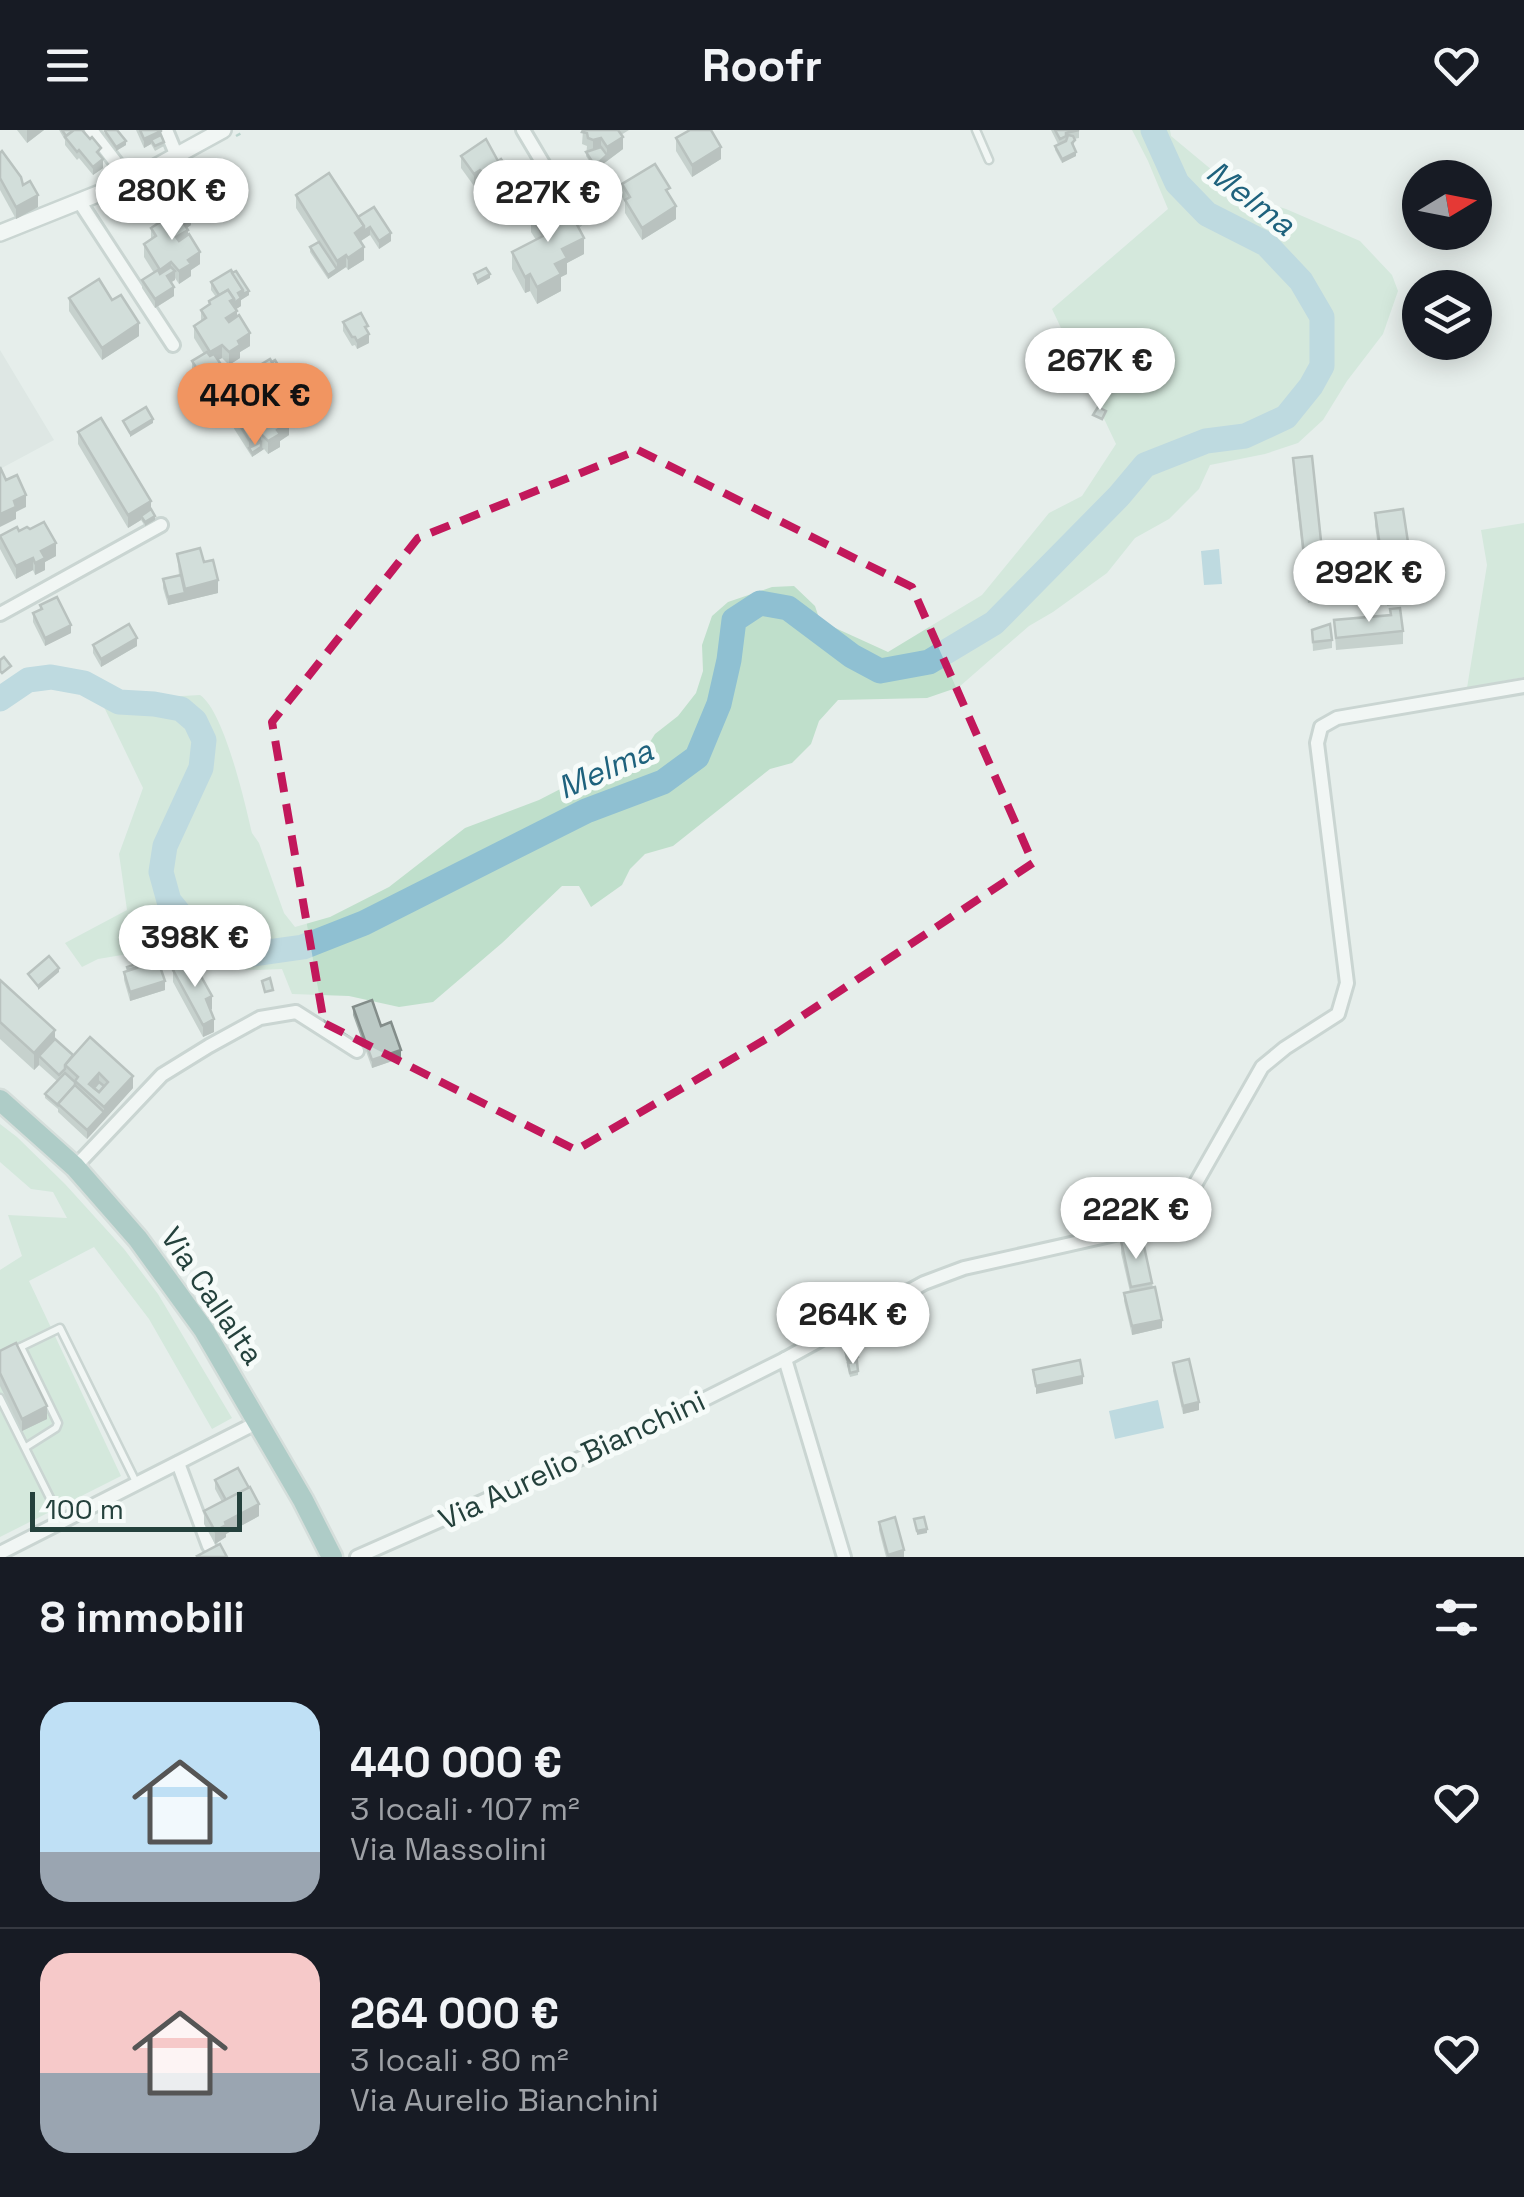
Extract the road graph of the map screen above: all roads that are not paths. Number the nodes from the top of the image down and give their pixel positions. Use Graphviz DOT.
graph roads {
  1 [pos="90,130"];
  2 [pos="166,130"];
  3 [pos="223,130"];
  4 [pos="522,130"];
  5 [pos="976,130"];
  6 [pos="176,154"];
  7 [pos="989,160"];
  8 [pos="130,181"];
  9 [pos="79,201"];
  10 [pos="576,219"];
  11 [pos="0,234"];
  12 [pos="173,344"];
  13 [pos="161,525"];
  14 [pos="0,614"];
  15 [pos="1524,686"];
  16 [pos="357,1051"];
  17 [pos="0,1100"];
  18 [pos="74,1167"];
  19 [pos="21,1347"];
  20 [pos="0,1357"];
  21 [pos="784,1360"];
  22 [pos="0,1398"];
  23 [pos="258,1422"];
  24 [pos="26,1447"];
  25 [pos="178,1463"];
  26 [pos="136,1484"];
  27 [pos="62,1522"];
  28 [pos="209,1546"];
  29 [pos="0,1553"];
  30 [pos="332,1557"];
  31 [pos="357,1557"];
  32 [pos="844,1557"];
  1 -- 8 [label="street"];
  2 -- 6 [label="street"];
  3 -- 6 [label="street"];
  4 -- 10 [label="street"];
  5 -- 7 [label="lane"];
  6 -- 8 [label="street"];
  8 -- 9 [label="street"];
  9 -- 11 [label="street"];
  9 -- 12 [label="street"];
  13 -- 14 [label="street"];
  15 -- 21 [label="street, Via Aurelio Bianchini"];
  16 -- 18 [label="street"];
  17 -- 18 [label="main road, Via Callalta"];
  18 -- 23 [label="main road, Via Callalta"];
  19 -- 20 [label="lane"];
  19 -- 24 [label="lane"];
  19 -- 26 [label="lane"];
  21 -- 31 [label="street, Via Aurelio Bianchini"];
  21 -- 32 [label="street"];
  22 -- 24 [label="lane"];
  23 -- 25 [label="street"];
  23 -- 30 [label="main road, Via Callalta"];
  24 -- 27 [label="lane"];
  25 -- 26 [label="street"];
  25 -- 28 [label="street"];
  26 -- 27 [label="street"];
  27 -- 29 [label="street"];
}
